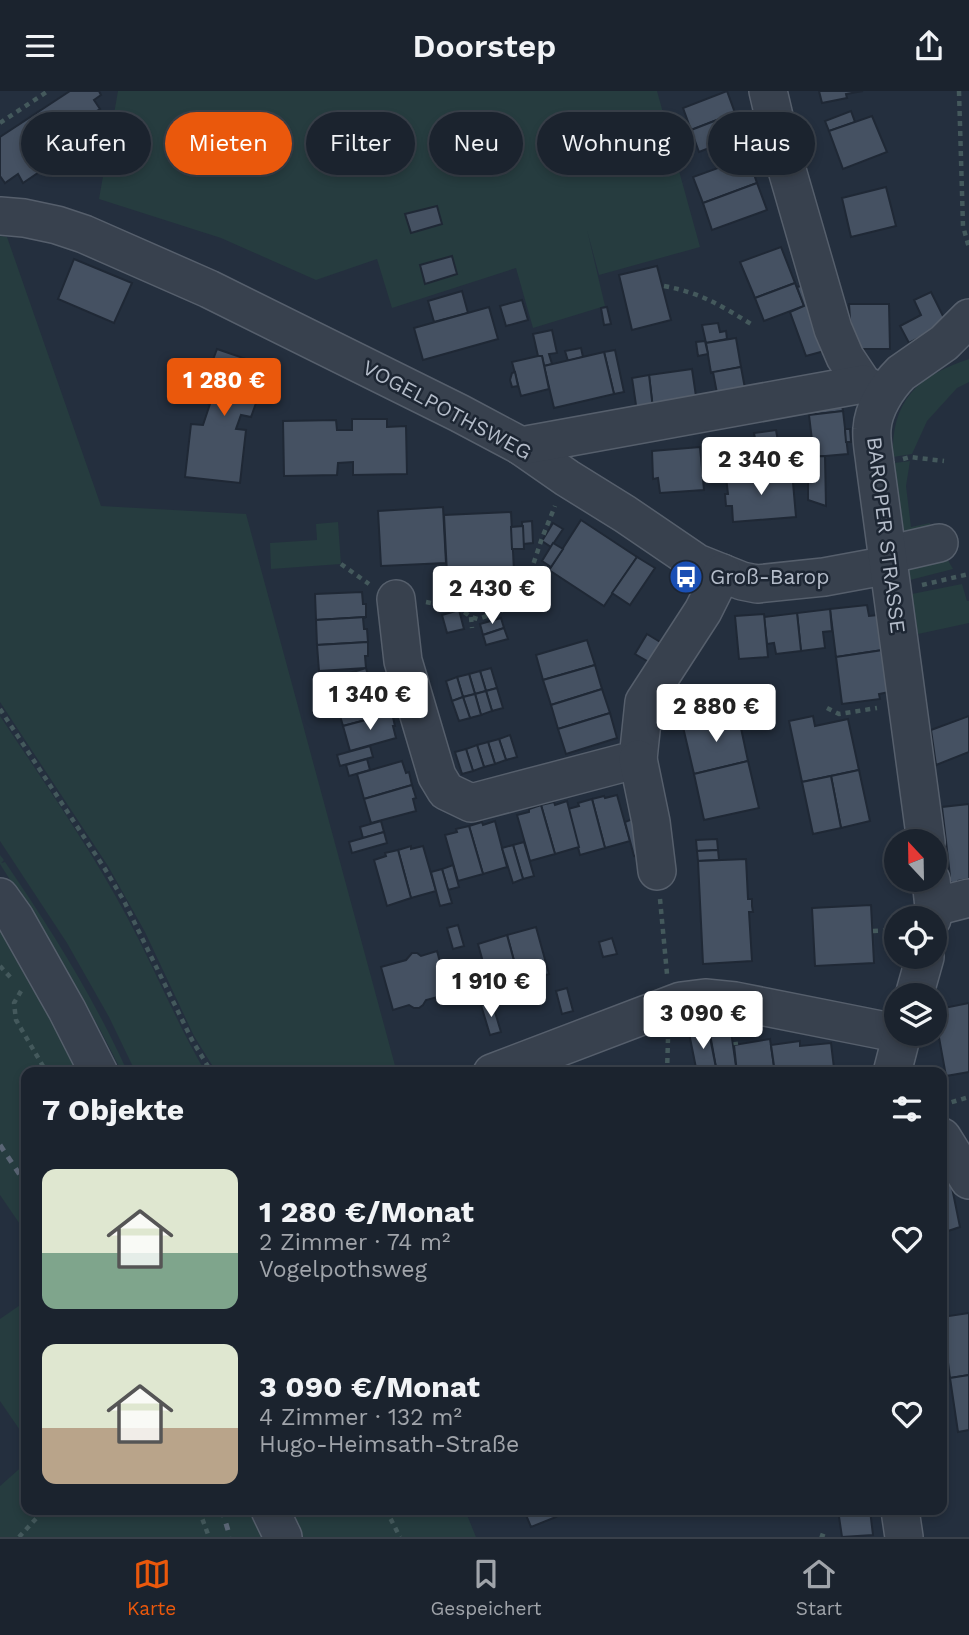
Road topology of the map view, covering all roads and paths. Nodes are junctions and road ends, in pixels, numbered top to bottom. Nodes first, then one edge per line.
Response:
1 (48, 91) edge
2 (768, 91) edge
3 (959, 91) edge
4 (0, 123) edge
5 (0, 216) edge
6 (969, 248) edge
7 (664, 286) dead end
8 (968, 320) edge
9 (751, 324) dead end
10 (874, 389) junction
11 (522, 446) junction
12 (944, 461) dead end
13 (875, 464) junction
14 (567, 478) junction
15 (939, 543) dead end
16 (341, 564) dead end
17 (890, 571) junction
18 (722, 573) junction
19 (969, 574) edge
20 (396, 599) junction
21 (471, 617) junction
22 (472, 628) dead end
23 (908, 704) junction
24 (827, 708) dead end
25 (0, 709) edge
26 (638, 759) junction
27 (924, 829) edge
28 (657, 871) joint
29 (0, 897) edge
30 (969, 898) edge
31 (933, 902) edge
32 (873, 931) dead end
33 (884, 931) edge
34 (21, 991) dead end
35 (670, 1005) junction
36 (884, 1031) edge
37 (899, 1046) edge
38 (43, 1067) edge
39 (96, 1067) edge
40 (208, 1067) edge
41 (516, 1067) edge
42 (667, 1067) edge
43 (894, 1067) edge
44 (969, 1097) edge
45 (947, 1104) edge
46 (947, 1145) edge
47 (969, 1180) edge
48 (39, 1515) edge
49 (201, 1515) edge
50 (272, 1515) edge
51 (389, 1515) edge
52 (901, 1515) edge
53 (19, 1537) edge
54 (209, 1537) edge
55 (283, 1537) edge
56 (400, 1537) edge
57 (904, 1537) edge

1 - 4 path
2 - 10 street
3 - 6 path
5 - 11 street, VOGELPOTHSWEG
7 - 9 path
8 - 10 street, BAROPER STRASSE
10 - 11 street
10 - 13 street, BAROPER STRASSE
11 - 14 street, VOGELPOTHSWEG
12 - 13 path
13 - 17 street, BAROPER STRASSE
14 - 18 street, VOGELPOTHSWEG
14 - 21 path
15 - 17 street, VOGELPOTHSWEG
16 - 20 path
17 - 18 street, VOGELPOTHSWEG
17 - 19 path
17 - 23 street, BAROPER STRASSE
18 - 26 street
20 - 21 path
20 - 26 street
21 - 22 path
23 - 24 path
23 - 27 street, BAROPER STRASSE
25 - 40 path
26 - 28 street
28 - 35 path
29 - 39 street
30 - 31 street
32 - 33 path
34 - 38 path
35 - 36 street
35 - 41 street
35 - 42 path
37 - 43 street
44 - 45 path
46 - 47 street
48 - 53 path
49 - 54 path
50 - 55 street
51 - 56 path
52 - 57 street

